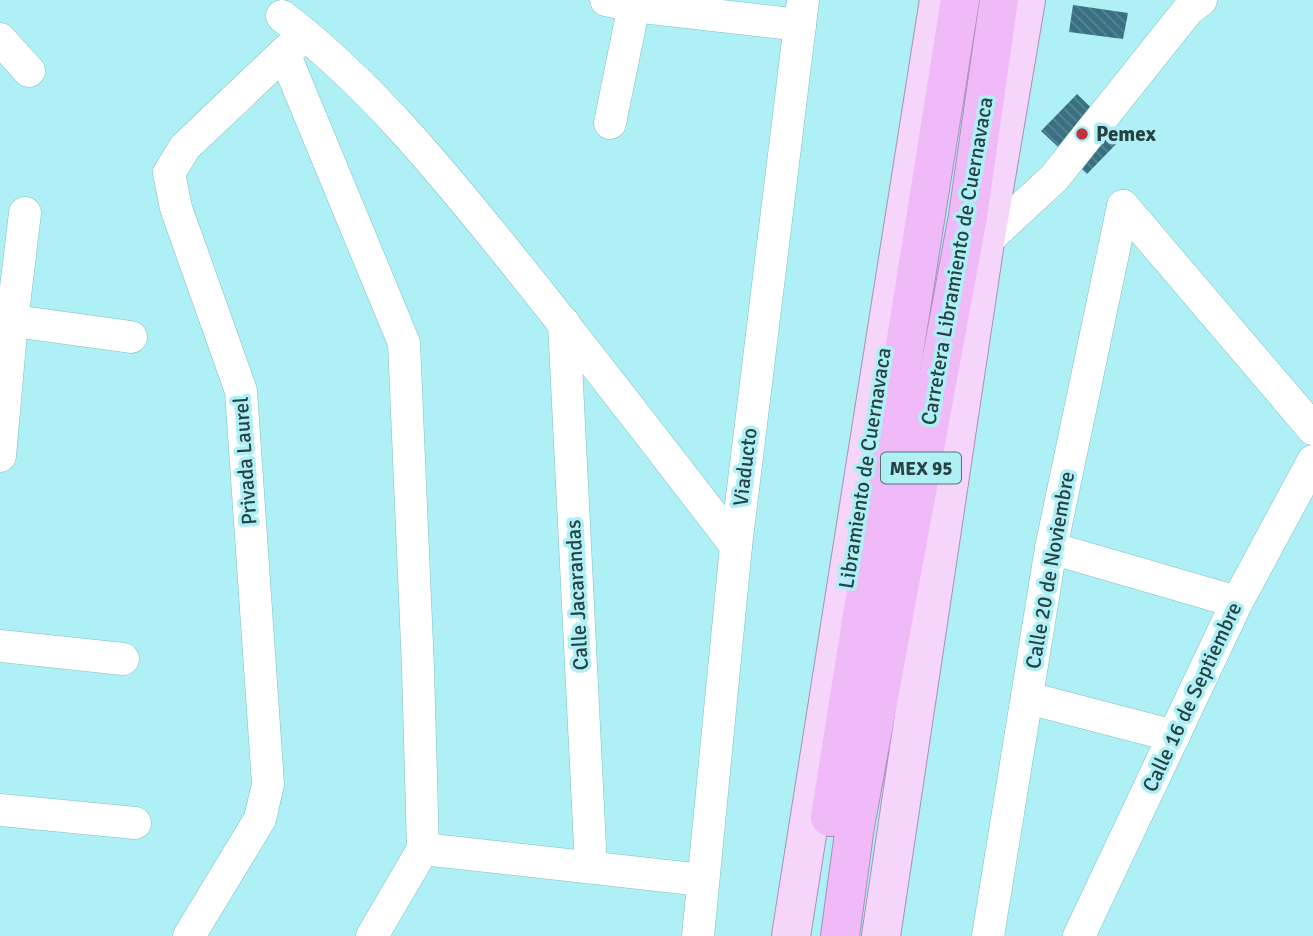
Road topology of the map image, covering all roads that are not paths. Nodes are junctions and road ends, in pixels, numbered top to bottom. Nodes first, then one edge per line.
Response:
1 (939, 0) edge
2 (960, 0) edge
3 (999, 0) edge
4 (1026, 0) edge
5 (625, 2) edge
6 (1189, 3) edge
7 (801, 12) edge
8 (291, 34) junction
9 (0, 39) edge
10 (29, 71) dead end
11 (610, 123) dead end
12 (25, 213) dead end
13 (985, 242) junction
14 (6, 320) edge
15 (564, 323) junction
16 (131, 337) dead end
17 (1313, 429) edge
18 (0, 456) edge
19 (1313, 461) edge
20 (736, 546) junction
21 (1051, 548) junction
22 (1237, 602) junction
23 (0, 646) edge
24 (123, 659) dead end
25 (1028, 698) junction
26 (1174, 736) junction
27 (0, 810) edge
28 (135, 823) dead end
29 (423, 849) junction
30 (591, 867) junction
31 (702, 880) junction
32 (189, 936) edge
33 (372, 936) edge
34 (698, 936) edge
35 (791, 936) edge
36 (814, 936) edge
37 (840, 936) edge
38 (881, 936) edge
39 (988, 936) edge
40 (1079, 936) edge

1 - 35 main road, Libramiento de Cuernavaca / MEX 95
2 - 36 highway, Carretera Libramiento de Cuernavaca / MEX 95
3 - 37 highway, Carretera Libramiento de Cuernavaca / MEX 95
4 - 13 main road, MEX 95
5 - 7 street
5 - 11 street
6 - 13 street
7 - 20 street, Viaducto
8 - 15 street
8 - 29 street
8 - 32 street, Privada Laurel
9 - 10 street
12 - 14 street
13 - 38 main road, MEX 95
14 - 16 street
14 - 18 street
15 - 20 street
15 - 30 street, Calle Jacarandas
17 - 21 street, Calle 20 de Noviembre
19 - 22 street, Calle 16 de Septiembre
20 - 31 street, Viaducto
21 - 22 street
21 - 25 street, Calle 20 de Noviembre
22 - 26 street, Calle 16 de Septiembre
23 - 24 street
25 - 26 street
25 - 39 street, Calle 20 de Noviembre
26 - 40 street, Calle 16 de Septiembre
27 - 28 street
29 - 30 street
29 - 33 street
30 - 31 street
31 - 34 street, Viaducto

